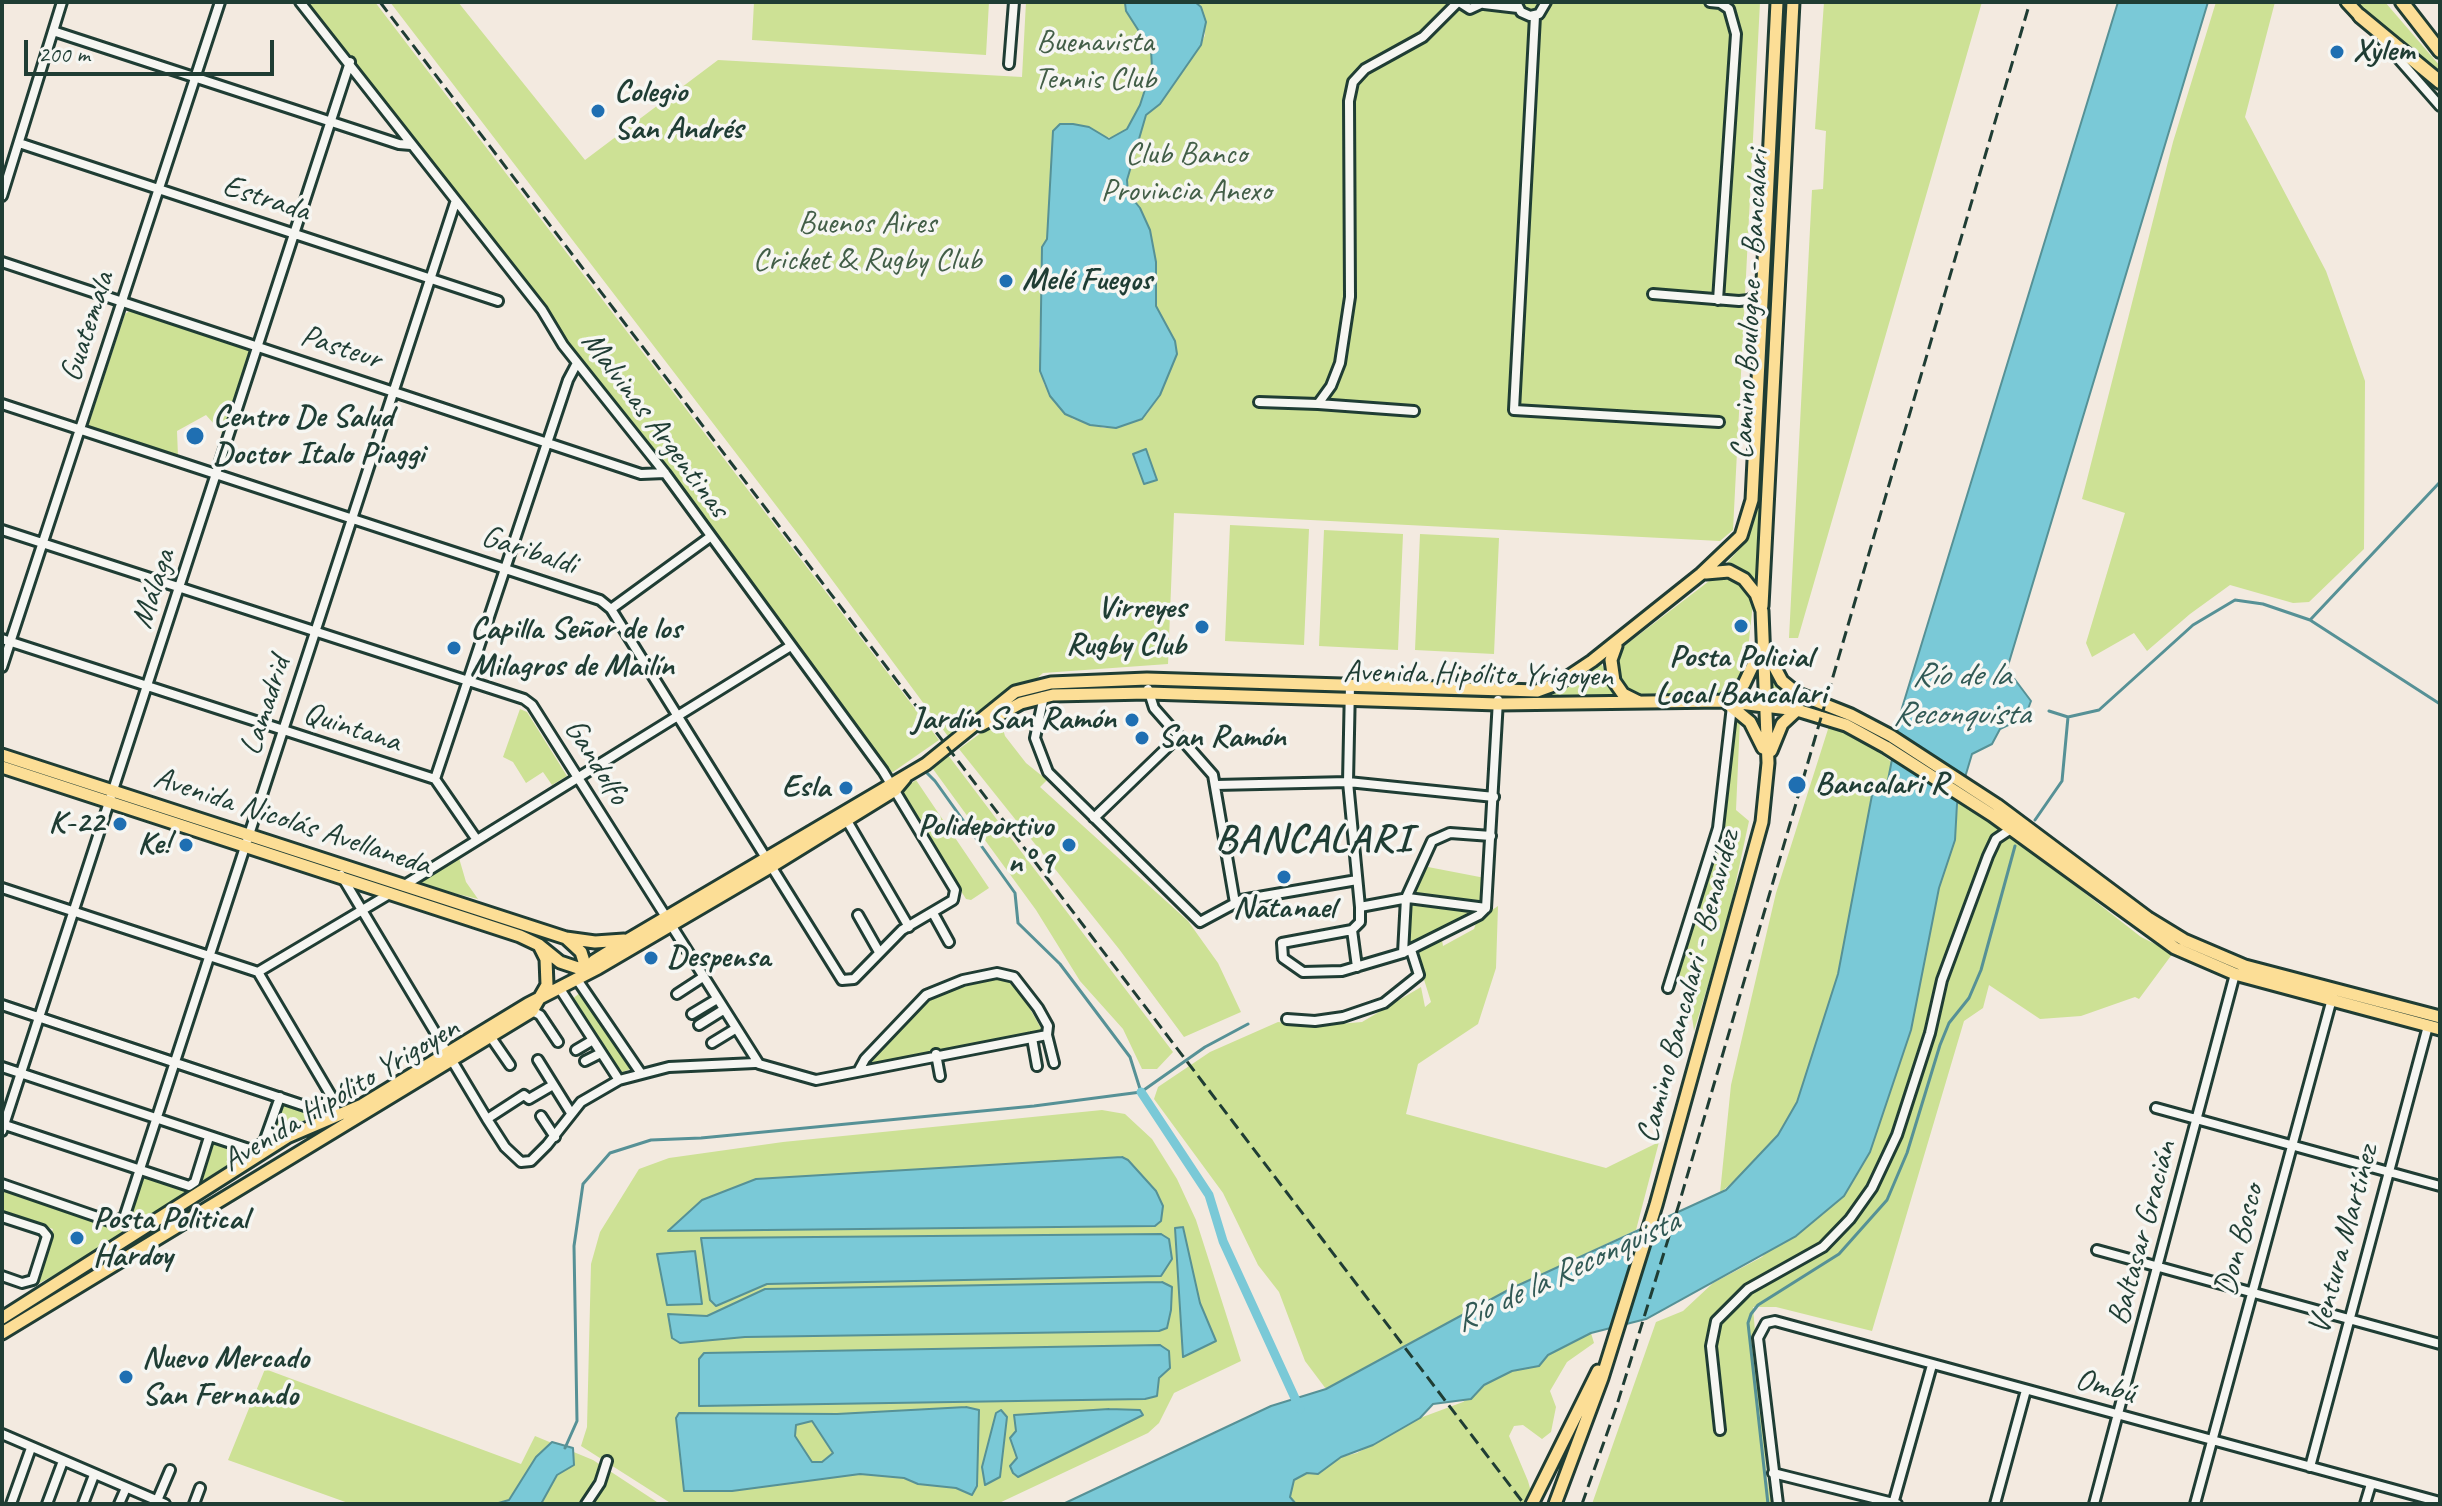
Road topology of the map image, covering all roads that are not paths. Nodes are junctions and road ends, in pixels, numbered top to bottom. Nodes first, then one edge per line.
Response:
1 (62, 2) edge
2 (220, 2) edge
3 (300, 2) edge
4 (1014, 2) edge
5 (1458, 2) edge
6 (1546, 2) edge
7 (1710, 2) edge
8 (1777, 2) edge
9 (1793, 2) edge
10 (2347, 2) edge
11 (2402, 2) edge
12 (1484, 3) edge
13 (1517, 5) edge
14 (1535, 16) junction
15 (2360, 16) junction
16 (53, 31) junction
17 (2440, 51) edge
18 (350, 62) junction
19 (1009, 64) dead end
20 (196, 76) junction
21 (2440, 82) edge
22 (2440, 106) edge
23 (332, 122) junction
24 (19, 143) junction
25 (411, 145) junction
26 (158, 189) junction
27 (2, 196) edge
28 (455, 203) junction
29 (295, 234) junction
30 (2, 262) edge
31 (433, 280) junction
32 (1763, 290) junction
33 (1653, 294) dead end
34 (1718, 300) junction
35 (498, 301) dead end
36 (123, 302) junction
37 (258, 346) junction
38 (577, 363) junction
39 (395, 391) junction
40 (1259, 402) dead end
41 (2, 404) edge
42 (1318, 404) junction
43 (1414, 411) dead end
44 (1719, 422) dead end
45 (79, 429) junction
46 (548, 442) junction
47 (665, 473) junction
48 (216, 474) junction
49 (354, 520) junction
50 (2, 530) edge
51 (710, 537) junction
52 (42, 543) junction
53 (508, 569) junction
54 (1701, 574) junction
55 (179, 588) junction
56 (611, 609) junction
57 (1762, 611) junction
58 (316, 632) junction
59 (6, 640) edge
60 (1618, 642) junction
61 (1762, 643) junction
62 (789, 647) junction
63 (2, 667) edge
64 (1147, 679) junction
65 (469, 682) junction
66 (1350, 685) junction
67 (148, 687) junction
68 (1148, 693) junction
69 (1044, 696) junction
70 (1348, 698) junction
71 (1498, 698) junction
72 (1642, 703) junction
73 (1727, 703) junction
74 (1764, 704) junction
75 (1797, 710) junction
76 (680, 717) junction
77 (284, 732) junction
78 (969, 732) junction
79 (1178, 737) junction
80 (1888, 742) junction
81 (2, 755) edge
82 (1768, 763) junction
83 (2, 767) edge
84 (435, 779) junction
85 (578, 779) junction
86 (1348, 782) junction
87 (1216, 785) junction
88 (892, 786) junction
89 (111, 796) junction
90 (1973, 796) junction
91 (1494, 797) junction
92 (1094, 818) junction
93 (846, 819) junction
94 (2011, 829) junction
95 (1491, 836) junction
96 (477, 840) junction
97 (248, 841) junction
98 (770, 862) junction
99 (342, 872) junction
100 (1357, 880) junction
101 (404, 885) junction
102 (2, 888) edge
103 (391, 894) junction
104 (1406, 898) junction
105 (1235, 903) junction
106 (1360, 907) junction
107 (1486, 908) junction
108 (73, 911) junction
109 (360, 912) junction
110 (933, 913) junction
111 (858, 915) dead end
112 (668, 922) junction
113 (909, 927) junction
114 (1352, 930) junction
115 (566, 938) junction
116 (631, 938) junction
117 (949, 942) dead end
118 (539, 945) junction
119 (1407, 951) junction
120 (879, 952) junction
121 (210, 956) junction
122 (1357, 967) junction
123 (587, 971) junction
124 (258, 972) junction
125 (2235, 974) junction
126 (703, 977) junction
127 (576, 978) junction
128 (1668, 988) dead end
129 (560, 989) junction
130 (677, 994) dead end
131 (2333, 994) junction
132 (717, 999) junction
133 (541, 1001) junction
134 (2, 1005) edge
135 (723, 1010) junction
136 (532, 1011) junction
137 (692, 1014) dead end
138 (40, 1017) junction
139 (2440, 1017) edge
140 (1287, 1019) dead end
141 (699, 1025) dead end
142 (2434, 1027) edge
143 (735, 1029) junction
144 (1047, 1035) junction
145 (490, 1036) junction
146 (1032, 1038) junction
147 (593, 1040) junction
148 (558, 1042) dead end
149 (712, 1043) dead end
150 (576, 1050) dead end
151 (601, 1053) junction
152 (936, 1054) junction
153 (448, 1056) junction
154 (538, 1060) dead end
155 (585, 1061) dead end
156 (176, 1062) junction
157 (755, 1063) junction
158 (1054, 1063) dead end
159 (510, 1065) dead end
160 (1037, 1066) dead end
161 (2, 1067) edge
162 (859, 1070) junction
163 (640, 1072) junction
164 (21, 1073) junction
165 (940, 1076) dead end
166 (619, 1080) junction
167 (553, 1085) junction
168 (280, 1097) junction
169 (2156, 1108) dead end
170 (571, 1113) dead end
171 (541, 1116) dead end
172 (157, 1119) junction
173 (487, 1119) junction
174 (2199, 1120) junction
175 (340, 1121) junction
176 (3, 1126) edge
177 (209, 1137) junction
178 (555, 1137) junction
179 (2290, 1145) junction
180 (140, 1170) junction
181 (2387, 1171) junction
182 (2, 1184) edge
183 (2440, 1186) edge
184 (201, 1191) junction
185 (210, 1204) junction
186 (2, 1217) edge
187 (2097, 1250) dead end
188 (2158, 1267) junction
189 (2, 1276) edge
190 (51, 1285) junction
191 (2250, 1292) junction
192 (58, 1298) junction
193 (2, 1318) edge
194 (2347, 1318) junction
195 (2, 1333) edge
196 (1613, 1337) junction
197 (2440, 1344) edge
198 (1932, 1365) junction
199 (2026, 1390) junction
200 (2120, 1416) junction
201 (1720, 1430) dead end
202 (2, 1435) edge
203 (2214, 1441) junction
204 (31, 1448) junction
205 (63, 1461) junction
206 (607, 1461) dead end
207 (2310, 1467) junction
208 (170, 1470) dead end
209 (1773, 1473) junction
210 (94, 1475) junction
211 (2371, 1484) junction
212 (126, 1488) junction
213 (200, 1488) dead end
214 (2440, 1502) edge
215 (159, 1503) edge
216 (11, 1504) edge
217 (47, 1504) edge
218 (83, 1504) edge
219 (119, 1504) edge
220 (194, 1504) edge
221 (586, 1504) edge
222 (1532, 1504) edge
223 (1555, 1504) edge
224 (1778, 1504) edge
225 (1895, 1504) edge
226 (1995, 1504) edge
227 (2094, 1504) edge
228 (2195, 1504) edge
229 (2365, 1504) edge

1 - 16 street
2 - 20 street, Guatemala
3 - 18 street, Malvinas Argentinas
4 - 19 street
5 - 12 street
5 - 42 street
6 - 14 street
7 - 34 street
8 - 32 main road, Camino Boulogne - Bancalari
9 - 57 main road, Camino Boulogne - Bancalari
10 - 15 main road
11 - 17 highway
12 - 13 street
13 - 14 street
14 - 44 street
15 - 21 highway
15 - 22 street
16 - 20 street
16 - 24 street
18 - 23 street, Málaga
18 - 25 street, Malvinas Argentinas
20 - 23 street
20 - 26 street, Guatemala
23 - 25 street
23 - 29 street, Málaga
24 - 26 street, Estrada
24 - 27 street
25 - 28 street, Malvinas Argentinas
26 - 29 street, Estrada
26 - 36 street, Guatemala
28 - 31 street, Lamadrid
28 - 38 street, Malvinas Argentinas
29 - 31 street, Estrada
29 - 37 street, Málaga
30 - 36 street, Pasteur
31 - 35 street, Estrada
31 - 39 street, Lamadrid
32 - 34 street
32 - 54 main road, Camino Boulogne - Bancalari
33 - 34 street
36 - 37 street, Pasteur
36 - 45 street, Guatemala
37 - 39 street, Pasteur
37 - 48 street, Málaga
38 - 46 street
38 - 47 street, Malvinas Argentinas
39 - 46 street, Pasteur
39 - 49 street, Lamadrid
40 - 42 street
41 - 45 street, Garibaldi
42 - 43 street
45 - 48 street, Garibaldi
45 - 52 street, Guatemala
46 - 47 street, Pasteur
46 - 53 street
47 - 51 street, Malvinas Argentinas
48 - 49 street, Garibaldi
48 - 55 street, Málaga
49 - 53 street, Garibaldi
49 - 58 street, Lamadrid
50 - 52 street, Gandolfo
51 - 56 street
51 - 62 street, Malvinas Argentinas
52 - 55 street, Gandolfo
52 - 59 street, Guatemala
53 - 56 street, Garibaldi
53 - 65 street
54 - 57 main road
54 - 60 main road
55 - 58 street, Gandolfo
55 - 67 street, Málaga
56 - 76 street, Garibaldi
57 - 61 main road
58 - 65 street, Gandolfo
58 - 77 street, Lamadrid
59 - 63 street, Guatemala
59 - 67 street, Quintana
60 - 71 main road, Avenida Hipólito Yrigoyen
60 - 72 main road
61 - 73 main road
61 - 74 main road, Camino Bancalari - Benavídez
61 - 80 main road, Avenida Hipólito Yrigoyen
62 - 76 street
62 - 88 street, Malvinas Argentinas
64 - 66 main road, Avenida Hipólito Yrigoyen
64 - 68 street
64 - 78 main road, Avenida Hipólito Yrigoyen
65 - 84 street
65 - 85 street, Gandolfo
66 - 70 street
66 - 71 main road, Avenida Hipólito Yrigoyen
67 - 77 street, Quintana
67 - 89 street, Málaga
68 - 69 main road, Avenida Hipólito Yrigoyen
68 - 70 main road, Avenida Hipólito Yrigoyen
68 - 79 street
69 - 78 main road, Avenida Hipólito Yrigoyen
69 - 92 street
70 - 71 main road, Avenida Hipólito Yrigoyen
70 - 86 street
71 - 72 main road, Avenida Hipólito Yrigoyen
71 - 91 street
72 - 73 main road, Avenida Hipólito Yrigoyen
73 - 74 main road, Avenida Hipólito Yrigoyen
73 - 82 main road
73 - 128 street
74 - 75 main road, Avenida Hipólito Yrigoyen
74 - 82 main road, Camino Bancalari - Benavídez
75 - 80 main road, Avenida Hipólito Yrigoyen
75 - 82 main road
76 - 85 street
76 - 98 street, Garibaldi
77 - 84 street, Quintana
77 - 97 street, Lamadrid
78 - 88 main road, Avenida Hipólito Yrigoyen
79 - 87 street
79 - 92 street
80 - 90 main road, Avenida Hipólito Yrigoyen
81 - 89 main road, Avenida Nicolás Avellaneda
82 - 196 main road, Camino Bancalari - Benavídez
83 - 89 main road, Avenida Nicolás Avellaneda
84 - 96 street, Quintana
85 - 96 street
85 - 112 street, Gandolfo
86 - 87 street
86 - 91 street
86 - 100 street
87 - 105 street
88 - 93 main road, Avenida Hipólito Yrigoyen
88 - 98 main road, Avenida Hipólito Yrigoyen
88 - 110 street, Malvinas Argentinas
89 - 97 main road, Avenida Nicolás Avellaneda
89 - 108 street, Málaga
90 - 94 main road
90 - 131 main road
91 - 95 street
92 - 105 street
93 - 98 main road, Avenida Hipólito Yrigoyen
93 - 113 street
94 - 125 main road
94 - 201 street
95 - 104 street
95 - 107 street
96 - 101 street
97 - 99 main road, Avenida Nicolás Avellaneda
97 - 121 street, Lamadrid
98 - 112 main road, Avenida Hipólito Yrigoyen
98 - 120 street, Garibaldi
99 - 101 main road, Avenida Nicolás Avellaneda
99 - 103 main road, Avenida Nicolás Avellaneda
99 - 109 street
100 - 105 street
100 - 106 street
101 - 103 street
101 - 115 main road, Avenida Nicolás Avellaneda
102 - 108 street
103 - 109 street
103 - 118 main road, Avenida Nicolás Avellaneda
104 - 106 street
104 - 107 street
104 - 119 street
106 - 114 street
107 - 119 street
108 - 121 street
108 - 138 street, Málaga
109 - 124 street
109 - 153 street
110 - 113 street
110 - 117 street
111 - 120 street
112 - 116 main road, Avenida Hipólito Yrigoyen
112 - 123 main road, Avenida Hipólito Yrigoyen
112 - 126 street, Gandolfo
113 - 120 street
114 - 122 street
114 - 122 street
115 - 116 main road, Avenida Nicolás Avellaneda
115 - 123 main road
116 - 123 main road, Avenida Hipólito Yrigoyen
118 - 123 main road, Avenida Nicolás Avellaneda
118 - 133 main road
119 - 122 street
119 - 140 street
121 - 124 street
121 - 156 street, Lamadrid
123 - 127 main road, Avenida Hipólito Yrigoyen
124 - 175 street
125 - 131 main road
125 - 174 street, Baltasar Gracián
126 - 130 street
126 - 132 street, Gandolfo
127 - 129 main road, Avenida Hipólito Yrigoyen
127 - 163 street
129 - 133 main road, Avenida Hipólito Yrigoyen
129 - 147 street
131 - 139 main road
131 - 142 main road
131 - 179 street, Don Bosco
132 - 135 street, Gandolfo
132 - 137 street
133 - 136 main road, Avenida Hipólito Yrigoyen
133 - 153 main road, Avenida Hipólito Yrigoyen
134 - 138 street
135 - 141 street
135 - 143 street, Gandolfo
136 - 145 main road, Avenida Hipólito Yrigoyen
136 - 148 street
138 - 156 street
138 - 164 street, Málaga
142 - 181 street, Ventura Martínez
143 - 149 street
143 - 157 street, Gandolfo
144 - 146 street
144 - 158 street
144 - 162 street
145 - 153 main road, Avenida Hipólito Yrigoyen
145 - 159 street
146 - 152 street
146 - 160 street
147 - 150 street
147 - 151 street
151 - 155 street
151 - 166 street
152 - 162 street
152 - 165 street
153 - 173 street
153 - 175 main road, Avenida Hipólito Yrigoyen
154 - 167 street
156 - 168 street
156 - 172 street, Lamadrid
157 - 162 street
157 - 163 street
161 - 164 street
163 - 166 street
164 - 172 street
164 - 176 street, Málaga
166 - 178 street
167 - 170 street
167 - 173 street
168 - 175 street
168 - 177 street
169 - 174 street
171 - 178 street
172 - 177 street
172 - 180 street, Lamadrid
173 - 178 street
174 - 179 street
174 - 188 street, Baltasar Gracián
175 - 184 main road, Avenida Hipólito Yrigoyen
175 - 185 main road, Avenida Hipólito Yrigoyen
176 - 180 street
177 - 180 street
179 - 181 street
179 - 191 street, Don Bosco
180 - 182 street, Lamadrid
181 - 183 street
181 - 194 street, Ventura Martínez
184 - 185 main road
184 - 190 main road, Avenida Hipólito Yrigoyen
185 - 192 main road, Avenida Hipólito Yrigoyen
186 - 189 street
187 - 188 street
188 - 191 street
188 - 200 street, Baltasar Gracián
190 - 192 main road
190 - 193 main road, Avenida Hipólito Yrigoyen
191 - 194 street
191 - 203 street, Don Bosco
192 - 195 main road, Avenida Hipólito Yrigoyen
194 - 197 street
194 - 207 street, Ventura Martínez
196 - 222 main road, Camino Bancalari - Benavídez
196 - 223 main road, Camino Bancalari - Benavídez
198 - 199 street, Ombú
198 - 209 street, Ombú
198 - 225 street
199 - 200 street, Ombú
199 - 226 street
200 - 203 street, Ombú
200 - 227 street, Baltasar Gracián
202 - 204 street
203 - 207 street, Ombú
203 - 228 street, Don Bosco
204 - 205 street
204 - 216 street
205 - 210 street
205 - 217 street
206 - 221 street
207 - 211 street, Ombú
208 - 215 street
209 - 224 street
209 - 225 street
210 - 212 street
210 - 218 street
211 - 214 street, Ombú
211 - 229 street
212 - 215 street
212 - 219 street
213 - 220 street

